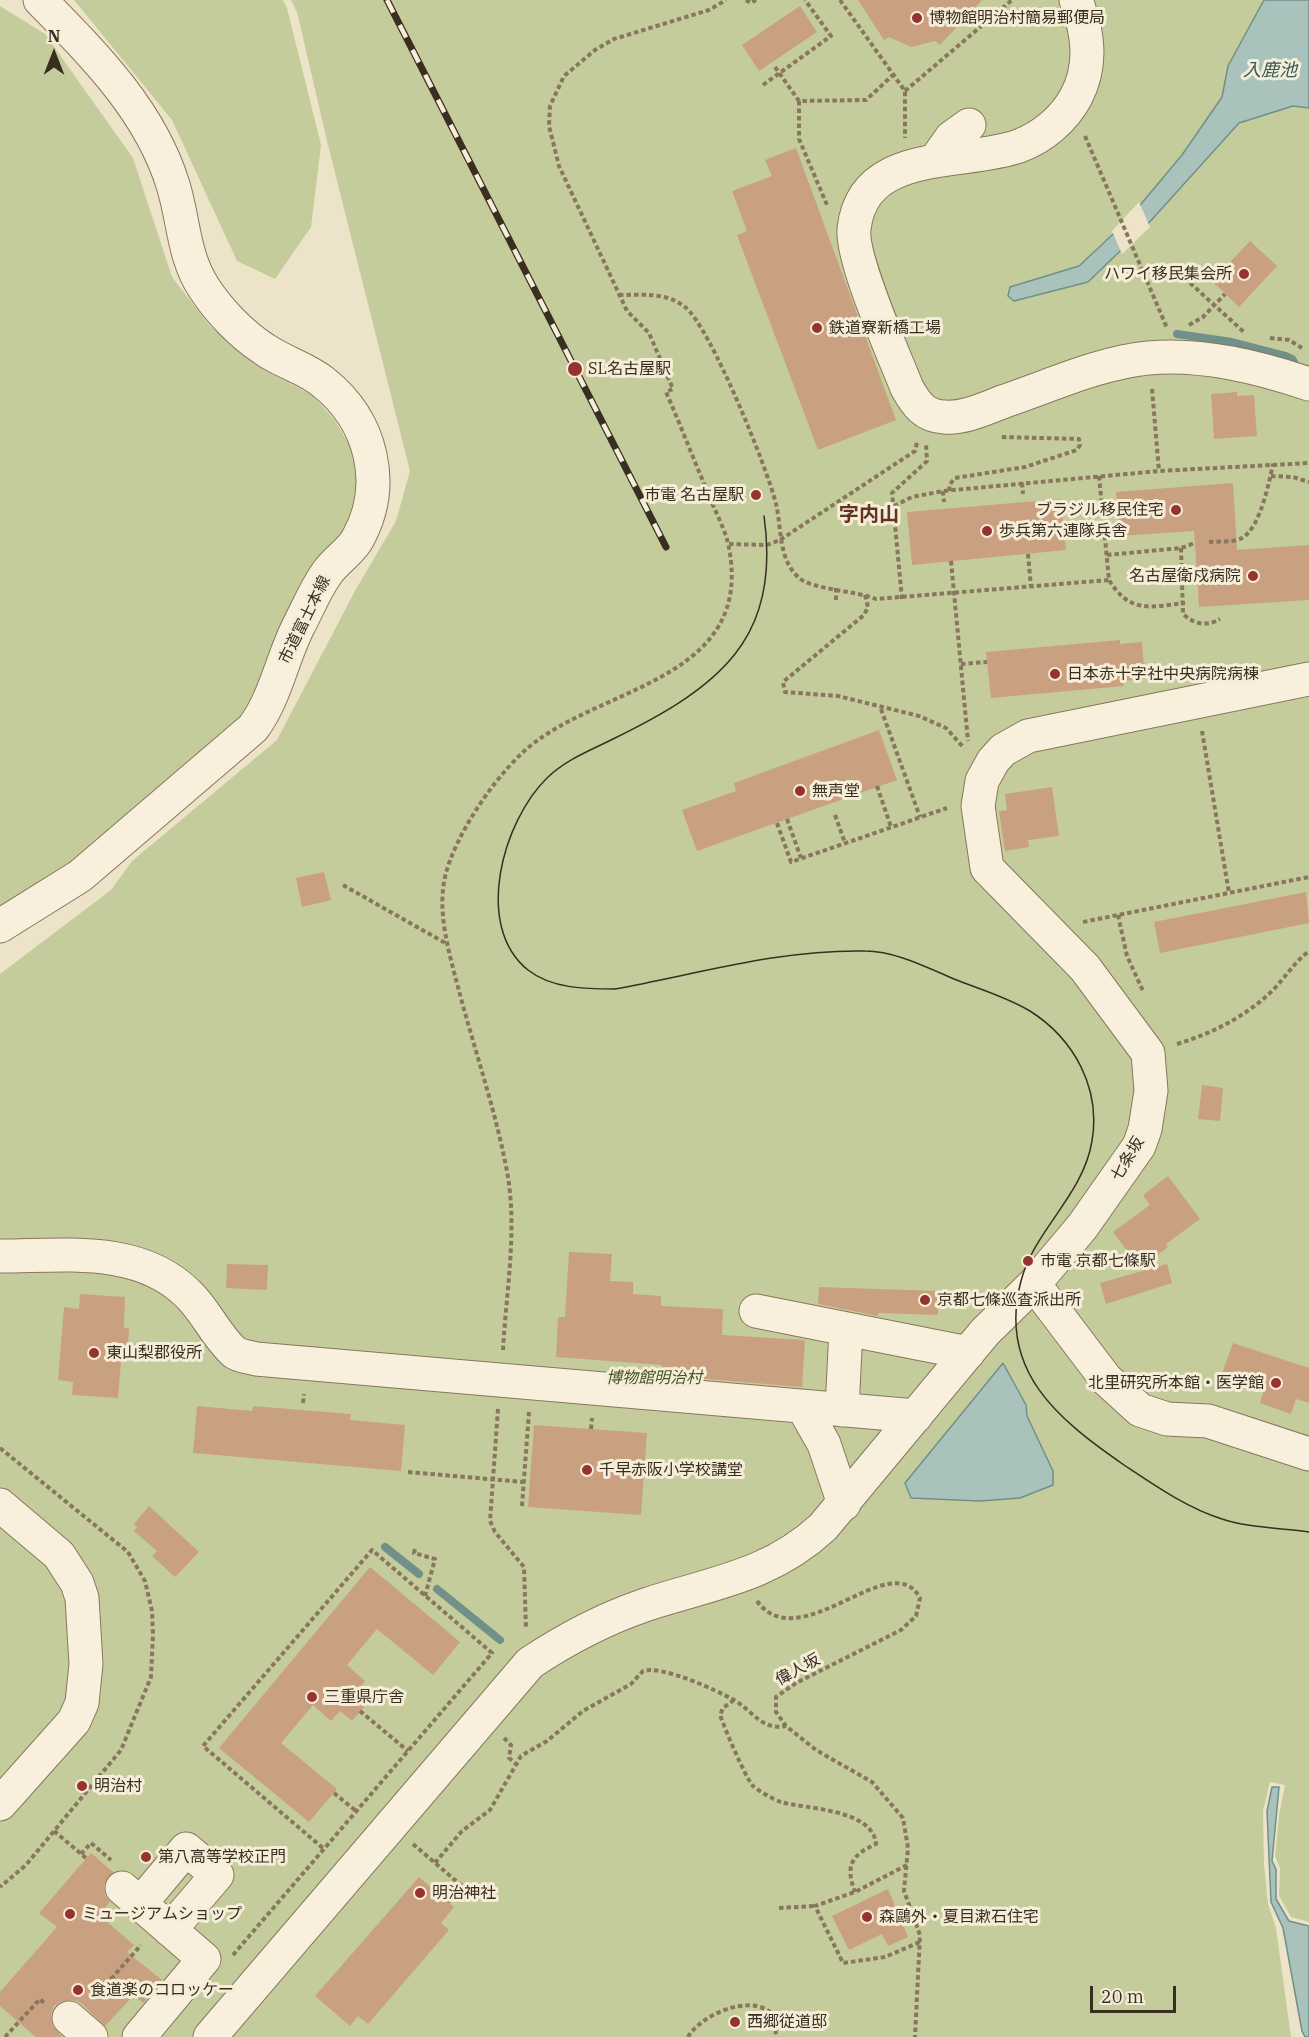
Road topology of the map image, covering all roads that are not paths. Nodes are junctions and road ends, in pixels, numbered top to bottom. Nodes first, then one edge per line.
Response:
1 (40, 0) edge
2 (1076, 0) edge
3 (969, 125) dead end
4 (935, 161) junction
5 (1308, 369) edge
6 (1309, 679) edge
7 (11, 919) edge
8 (0, 1256) edge
9 (1025, 1293) junction
10 (756, 1311) dead end
11 (846, 1329) junction
12 (968, 1353) junction
13 (802, 1407) junction
14 (842, 1410) junction
15 (916, 1416) junction
16 (1309, 1454) edge
17 (844, 1504) junction
18 (0, 1505) edge
19 (0, 1804) edge
20 (141, 1902) road end
21 (139, 2037) edge
22 (210, 2037) edge

1 - 7 street, 市道富士本線
2 - 4 street
3 - 4 street
4 - 5 street
6 - 9 street, 七条坂
8 - 13 street
9 - 12 street, 七条坂
9 - 16 street
10 - 11 street
11 - 12 street
11 - 14 street
12 - 15 street, 七条坂
13 - 14 street
13 - 17 street
14 - 15 street
15 - 17 street, 七条坂
17 - 22 street, 七条坂
18 - 19 street
20 - 21 street

